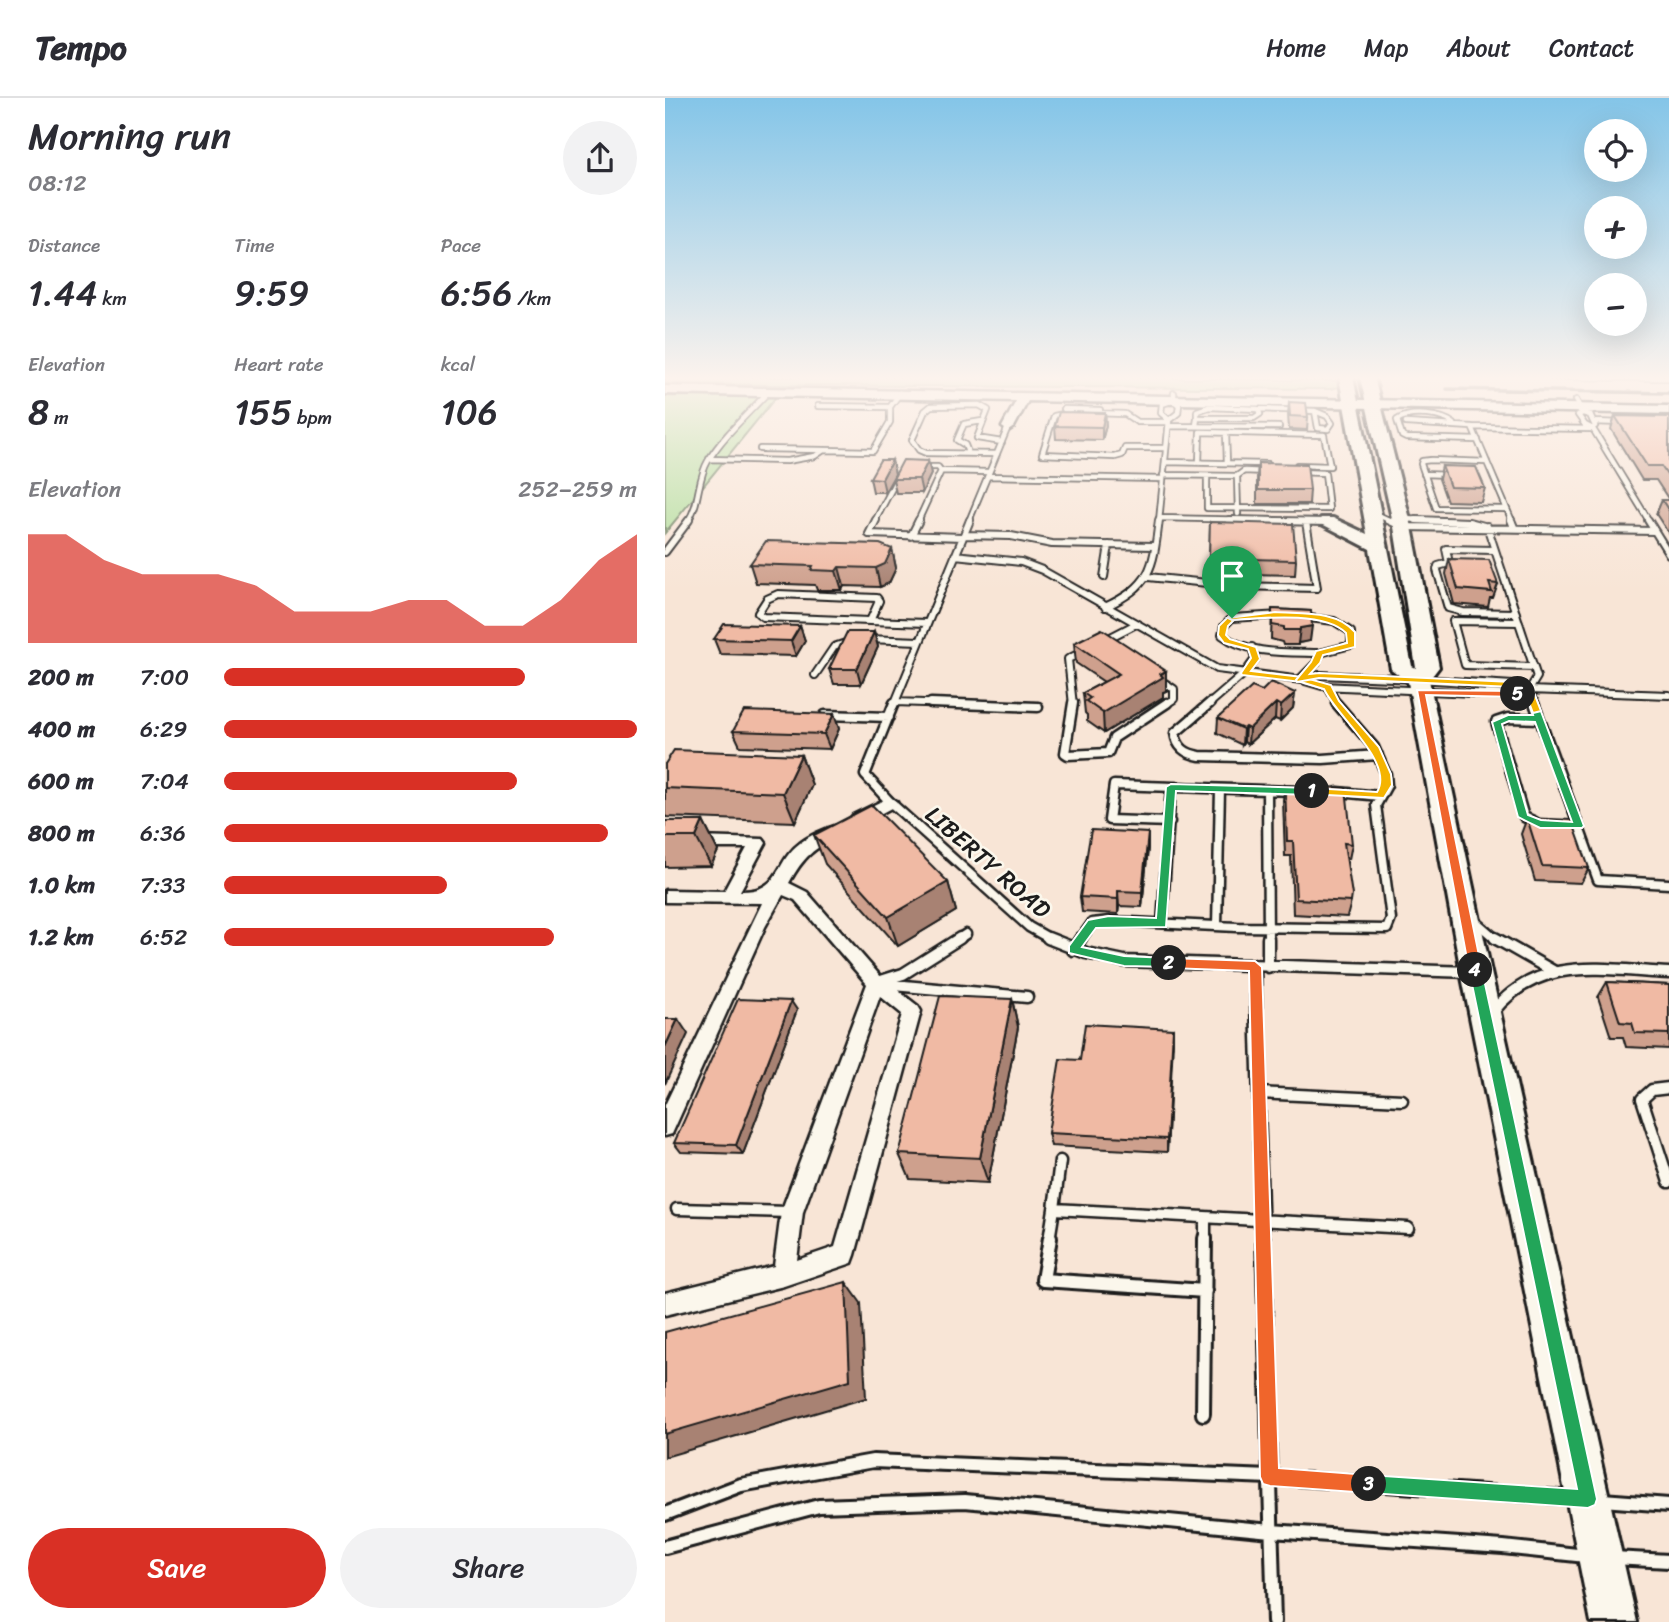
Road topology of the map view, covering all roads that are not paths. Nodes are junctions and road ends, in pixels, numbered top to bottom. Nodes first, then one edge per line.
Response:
1 (719, 448) edge
2 (875, 448) edge
3 (999, 448) edge
4 (1042, 448) edge
5 (1125, 448) edge
6 (1166, 448) edge
7 (1199, 448) edge
8 (1227, 448) edge
9 (1327, 448) edge
10 (1360, 448) edge
11 (1384, 448) edge
12 (1481, 448) edge
13 (1605, 448) edge
14 (760, 449) dead end
15 (824, 450) junction
16 (919, 450) joint
17 (967, 450) joint
18 (974, 453) junction
19 (997, 454) junction
20 (709, 459) junction
21 (1165, 462) junction
22 (1487, 462) junction
23 (1199, 463) junction
24 (1227, 463) junction
25 (1279, 464) edge
26 (1291, 465) edge
27 (904, 467) edge
28 (915, 467) edge
29 (941, 471) junction
30 (1271, 472) edge
31 (1284, 472) edge
32 (989, 474) junction
33 (1424, 474) junction
34 (1207, 475) junction
35 (1452, 475) edge
36 (1237, 476) junction
37 (1479, 476) edge
38 (1492, 476) junction
39 (1163, 477) junction
40 (1370, 493) junction
41 (1238, 508) junction
42 (1506, 509) junction
43 (1374, 513) junction
44 (1159, 518) junction
45 (1238, 520) junction
46 (1306, 522) junction
47 (1327, 522) junction
48 (1402, 523) junction
49 (1487, 526) junction
50 (1514, 527) junction
51 (1654, 531) junction
52 (911, 536) junction
53 (963, 536) junction
54 (1109, 545) junction
55 (1154, 546) junction
56 (1378, 546) junction
57 (1495, 550) junction
58 (665, 552) edge
59 (1669, 554) edge
60 (955, 555) junction
61 (1449, 563) junction
62 (1462, 563) edge
63 (1487, 564) edge
64 (1499, 564) junction
65 (1104, 577) dead end
66 (1148, 577) junction
67 (1105, 607) junction
68 (1448, 608) junction
69 (1516, 613) junction
70 (1453, 621) junction
71 (869, 622) junction
72 (1519, 622) junction
73 (927, 624) junction
74 (1136, 624) junction
75 (920, 641) junction
76 (1103, 641) junction
77 (1252, 647) junction
78 (1114, 648) edge
79 (1319, 653) junction
80 (1534, 667) junction
81 (1245, 673) junction
82 (815, 675) dead end
83 (1154, 676) edge
84 (1301, 680) junction
85 (1419, 685) junction
86 (1328, 687) junction
87 (1529, 690) junction
88 (1669, 695) edge
89 (895, 702) junction
90 (1038, 708) dead end
91 (812, 714) edge
92 (889, 717) junction
93 (1539, 719) junction
94 (1378, 755) junction
95 (1171, 787) junction
96 (1220, 789) junction
97 (1267, 790) junction
98 (1307, 791) edge
99 (1333, 792) edge
100 (1380, 796) junction
101 (890, 802) junction
102 (1170, 822) junction
103 (1540, 824) edge
104 (1566, 825) edge
105 (1579, 826) junction
106 (665, 842) edge
107 (1669, 884) edge
108 (779, 886) junction
109 (665, 896) edge
110 (729, 897) junction
111 (1462, 908) junction
112 (1162, 923) junction
113 (1217, 926) junction
114 (1269, 927) junction
115 (966, 934) dead end
116 (1073, 950) junction
117 (1262, 967) junction
118 (1553, 971) junction
119 (1476, 972) junction
120 (1669, 974) edge
121 (876, 983) junction
122 (1027, 997) dead end
123 (1486, 1023) junction
124 (1669, 1088) edge
125 (1259, 1093) junction
126 (1402, 1100) dead end
127 (665, 1127) edge
128 (1657, 1144) junction
129 (1669, 1145) edge
130 (1060, 1161) dead end
131 (1669, 1182) edge
132 (677, 1209) dead end
133 (1054, 1209) junction
134 (792, 1212) junction
135 (1206, 1218) junction
136 (1262, 1222) junction
137 (1408, 1227) dead end
138 (784, 1275) junction
139 (1205, 1291) junction
140 (665, 1304) edge
141 (1203, 1414) dead end
142 (1270, 1477) junction
143 (1588, 1499) junction
144 (1669, 1505) edge
145 (665, 1514) edge
146 (1271, 1531) junction
147 (665, 1547) edge
148 (1601, 1558) junction
149 (1669, 1561) edge
150 (1273, 1622) edge
151 (1614, 1622) edge

1 - 20 lane
2 - 15 lane
3 - 19 lane, LIBERTY ROAD
4 - 5 lane
6 - 21 lane
7 - 23 lane
8 - 24 lane
9 - 26 lane
10 - 40 main road
11 - 48 main road
12 - 22 lane
13 - 51 lane
14 - 15 lane
15 - 20 lane
16 - 17 lane
16 - 18 lane
17 - 18 lane
18 - 19 lane
19 - 32 lane, LIBERTY ROAD
20 - 58 lane
21 - 23 lane
21 - 39 lane
22 - 33 lane
22 - 38 lane
23 - 24 lane
24 - 25 lane
27 - 52 lane
28 - 29 lane
29 - 32 lane
29 - 52 lane
30 - 36 lane
31 - 41 lane
32 - 39 lane
32 - 53 lane, LIBERTY ROAD
33 - 35 lane
33 - 42 lane
34 - 36 lane
34 - 39 lane
34 - 41 lane
36 - 41 lane
37 - 38 lane
38 - 42 lane
39 - 44 lane
40 - 43 main road
40 - 47 main road
41 - 45 lane
42 - 50 lane
43 - 48 lane
43 - 56 main road
44 - 45 lane
44 - 55 lane
45 - 46 lane
46 - 47 lane
46 - 66 lane
47 - 56 main road
48 - 49 lane
48 - 85 main road
49 - 50 lane
49 - 57 lane
50 - 51 lane
51 - 59 lane
52 - 53 lane
53 - 54 lane
53 - 60 lane, LIBERTY ROAD
54 - 55 lane
54 - 65 lane
55 - 66 lane
56 - 85 main road
57 - 61 lane
57 - 64 lane
60 - 67 lane
60 - 73 lane, LIBERTY ROAD
61 - 62 lane
61 - 68 lane
63 - 64 lane
64 - 69 lane
66 - 67 lane
67 - 74 lane
68 - 69 lane
68 - 70 lane
69 - 72 lane
70 - 72 lane
70 - 80 lane
71 - 71 lane
71 - 73 lane
72 - 80 lane
73 - 75 lane, LIBERTY ROAD
74 - 76 lane
74 - 81 lane
75 - 82 lane
75 - 89 lane, LIBERTY ROAD
76 - 78 lane
76 - 83 lane
77 - 79 lane
77 - 79 lane
77 - 81 lane
79 - 84 lane
80 - 87 lane
81 - 84 lane
81 - 94 lane
84 - 85 lane
84 - 86 lane
85 - 86 lane
85 - 87 lane
85 - 87 lane
85 - 111 main road
86 - 94 lane
87 - 88 lane
87 - 93 lane
89 - 90 lane
89 - 92 lane, LIBERTY ROAD
91 - 92 lane
92 - 101 lane, LIBERTY ROAD
93 - 103 lane
93 - 105 lane
94 - 100 lane
95 - 96 lane
95 - 102 lane
95 - 102 lane
96 - 97 lane
96 - 113 lane
97 - 98 lane
97 - 114 lane
99 - 100 lane
100 - 114 lane
101 - 108 street
101 - 116 lane, LIBERTY ROAD
102 - 112 lane
104 - 105 lane
105 - 107 lane
106 - 110 street
108 - 110 street
108 - 121 street
108 - 127 street
109 - 110 street
111 - 118 lane
111 - 119 main road
112 - 113 lane
112 - 116 lane
113 - 114 lane
114 - 117 lane
115 - 121 lane
116 - 117 lane, LIBERTY ROAD
117 - 119 lane, LIBERTY ROAD
117 - 125 lane
118 - 120 lane
118 - 123 lane
119 - 123 main road
121 - 122 lane
121 - 134 street
121 - 138 street
123 - 143 main road
124 - 128 lane
125 - 126 lane
125 - 136 lane
128 - 129 lane
128 - 131 lane
130 - 133 lane
132 - 134 lane
133 - 135 lane
133 - 139 lane
134 - 138 street
135 - 136 lane
135 - 139 lane
136 - 137 lane
136 - 142 lane
138 - 140 street
139 - 141 lane
142 - 143 lane
142 - 145 lane
142 - 146 lane
143 - 144 lane
143 - 148 main road
146 - 147 lane
146 - 148 lane
146 - 150 lane
148 - 149 lane
148 - 151 main road

